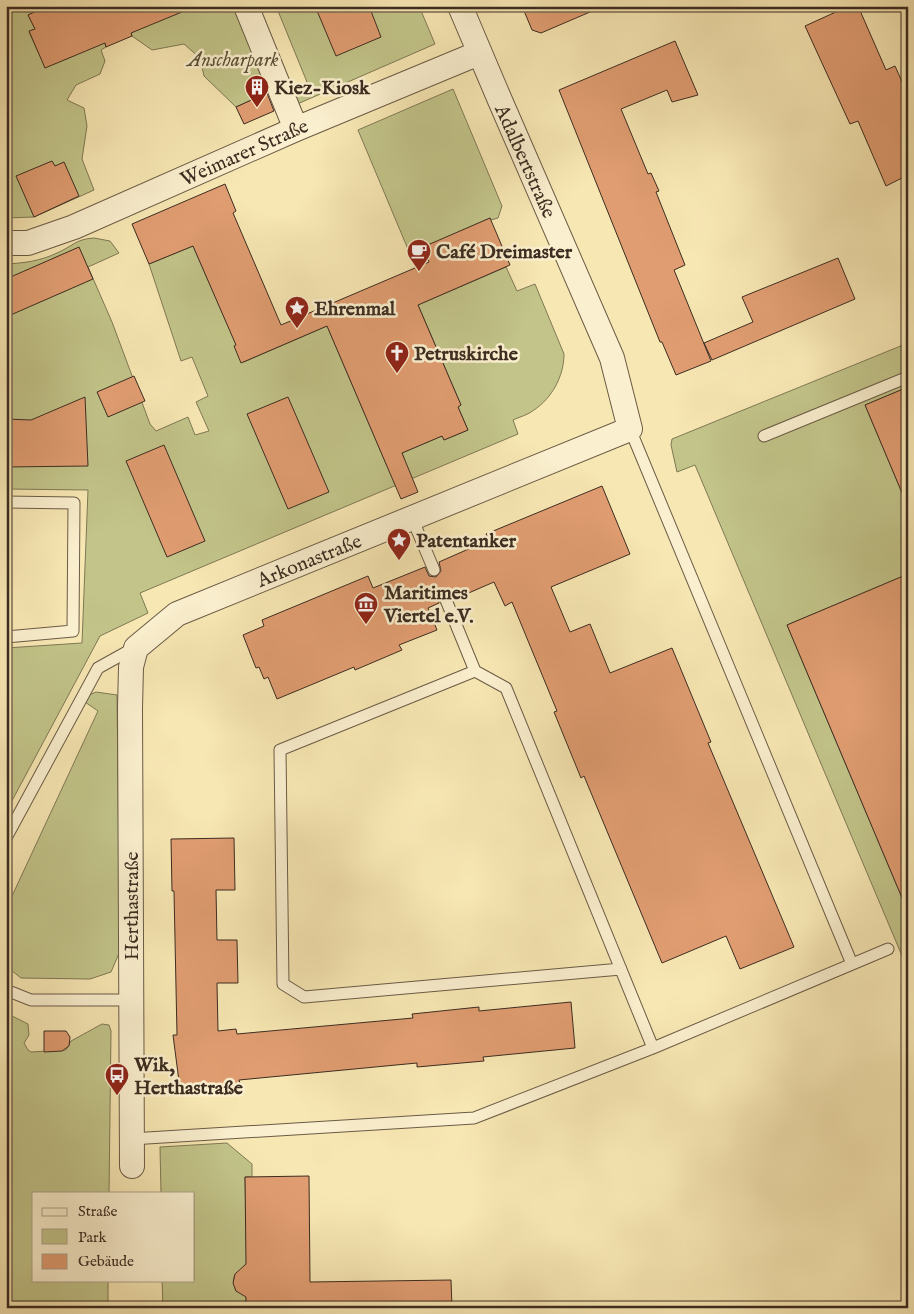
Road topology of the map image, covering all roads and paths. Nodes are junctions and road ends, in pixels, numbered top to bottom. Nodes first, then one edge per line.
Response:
1 (246, 6) edge
2 (460, 6) edge
3 (479, 53) junction
4 (296, 129) junction
5 (6, 243) edge
6 (908, 377) edge
7 (630, 429) junction
8 (764, 436) dead end
9 (6, 502) edge
10 (412, 518) junction
11 (434, 570) dead end
12 (446, 600) dead end
13 (6, 637) edge
14 (136, 648) junction
15 (474, 671) junction
16 (6, 838) edge
17 (888, 950) dead end
18 (852, 964) junction
19 (621, 969) junction
20 (6, 990) edge
21 (132, 1000) junction
22 (652, 1048) junction
23 (131, 1138) junction
24 (132, 1166) dead end

1 - 4 street
2 - 3 street, Adalbertstraße
3 - 4 street, Weimarer Straße
3 - 7 street, Adalbertstraße
4 - 5 street, Weimarer Straße
6 - 8 lane
7 - 10 street, Arkonastraße
7 - 18 lane
9 - 13 lane
10 - 11 lane
10 - 14 street, Arkonastraße
12 - 15 lane
14 - 16 lane
14 - 21 street, Herthastraße
15 - 19 lane
15 - 19 lane
17 - 18 lane
18 - 22 lane
19 - 22 lane
20 - 21 lane
21 - 23 street, Herthastraße
22 - 23 lane
23 - 24 street, Herthastraße

